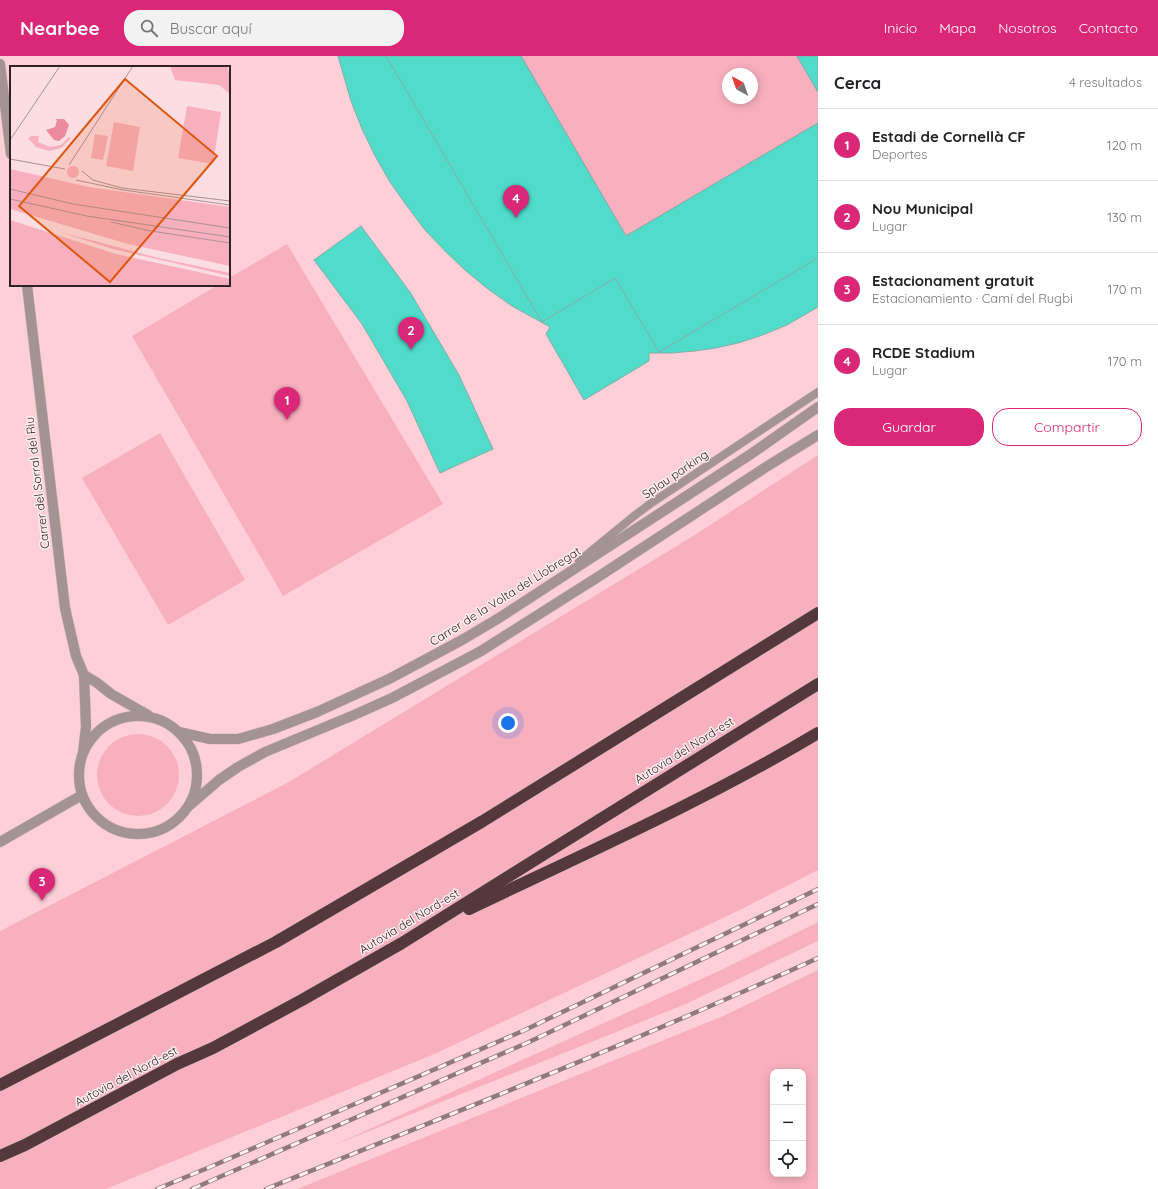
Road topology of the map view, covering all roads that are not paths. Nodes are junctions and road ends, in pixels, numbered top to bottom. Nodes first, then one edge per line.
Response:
1 (0, 64) edge
2 (10, 146) edge
3 (27, 286) edge
4 (818, 392) edge
5 (818, 407) edge
6 (818, 435) edge
7 (552, 584) junction
8 (818, 613) edge
9 (84, 675) junction
10 (818, 684) edge
11 (153, 718) junction
12 (179, 732) junction
13 (818, 734) edge
14 (83, 753) junction
15 (82, 795) junction
16 (190, 805) junction
17 (0, 842) edge
18 (421, 931) junction
19 (0, 1085) edge
20 (0, 1156) edge

1 - 2 street
3 - 9 street, Carrer del Sorral del Riu
4 - 7 lane, Splau parking
5 - 7 street, Carrer de la Volta del Llobregat
6 - 16 street
7 - 12 street, Carrer de la Volta del Llobregat
8 - 19 highway
9 - 11 street
9 - 14 street, Carrer del Sorral del Riu
10 - 18 highway, Autovia del Nord-est
11 - 12 street
11 - 14 street
12 - 16 street
13 - 18 highway
14 - 15 street
15 - 16 street
15 - 17 street
18 - 20 highway, Autovia del Nord-est

